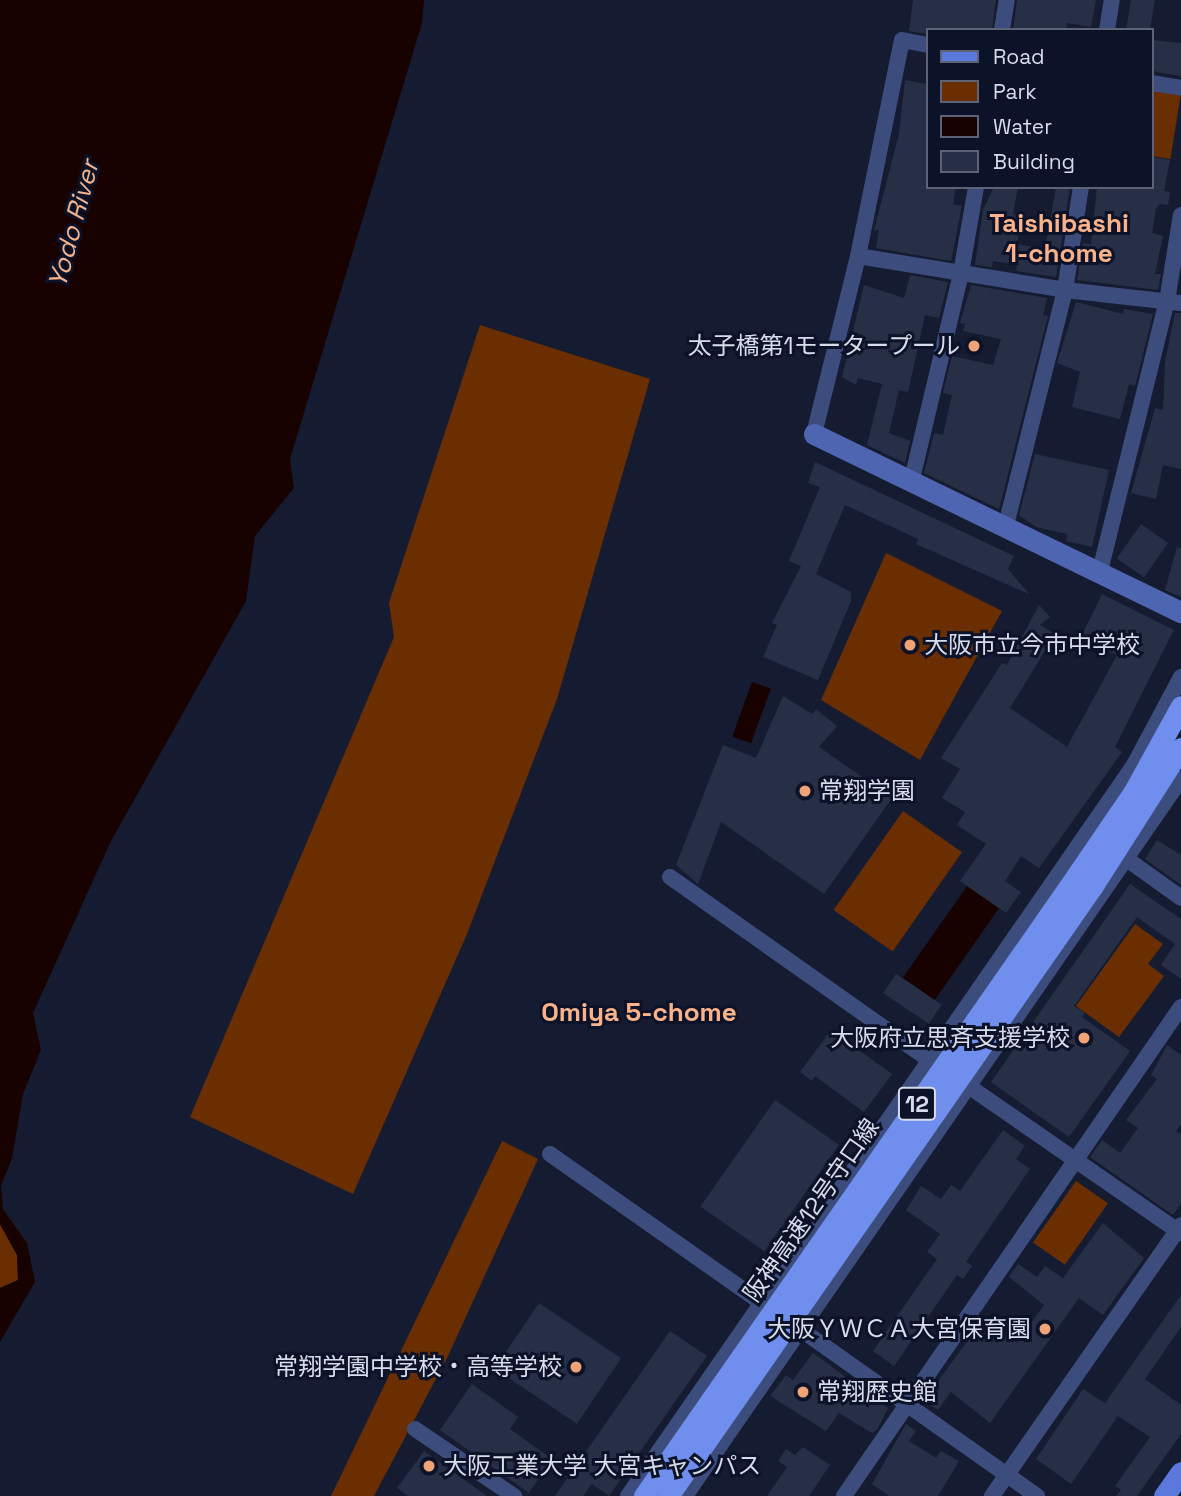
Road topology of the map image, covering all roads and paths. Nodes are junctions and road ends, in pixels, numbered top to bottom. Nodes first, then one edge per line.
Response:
1 (1007, 0) edge
2 (1112, 0) edge
3 (1002, 28) edge
4 (1107, 28) edge
5 (926, 44) edge
6 (1153, 83) edge
7 (1181, 88) edge
8 (976, 189) edge
9 (1081, 189) edge
10 (1181, 215) edge
11 (858, 256) junction
12 (961, 273) junction
13 (1065, 290) junction
14 (1174, 302) edge
15 (814, 434) joint
16 (912, 479) junction
17 (1006, 525) junction
18 (1100, 571) junction
19 (1181, 612) edge
20 (1181, 677) edge
21 (1181, 706) edge
22 (1181, 748) edge
23 (1181, 779) edge
24 (1128, 860) junction
25 (670, 877) dead end
26 (1181, 898) edge
27 (1181, 1007) edge
28 (929, 1060) junction
29 (971, 1088) junction
30 (550, 1154) dead end
31 (1076, 1161) junction
32 (1180, 1230) edge
33 (762, 1303) junction
34 (802, 1330) junction
35 (907, 1405) junction
36 (415, 1429) dead end
37 (1181, 1472) edge
38 (1007, 1475) junction
39 (514, 1496) edge
40 (628, 1496) edge
41 (644, 1496) edge
42 (668, 1496) edge
43 (685, 1496) edge
44 (844, 1496) edge
45 (992, 1496) edge
46 (1037, 1496) edge
47 (1164, 1496) edge

1 - 3 street
2 - 4 street
5 - 11 street
6 - 7 street
8 - 12 street
9 - 13 street
10 - 14 street
11 - 12 street
11 - 15 street
12 - 13 street
12 - 16 street
13 - 14 street
13 - 17 street
14 - 18 street
15 - 16 street
16 - 17 street
17 - 18 street
18 - 19 street
20 - 28 street
21 - 41 highway, 阪神高速12号守口線 / 12
22 - 42 highway, 阪神高速12号守口線
23 - 24 street
24 - 26 street
24 - 29 street
25 - 28 street
27 - 31 street
28 - 29 street
28 - 33 street
29 - 31 street
29 - 34 street
30 - 33 street
31 - 32 street
31 - 35 street
32 - 38 street
33 - 34 street
33 - 40 street
34 - 35 street
34 - 43 street
35 - 38 street
35 - 44 street
36 - 39 street
37 - 47 main road
38 - 45 street
38 - 46 street

